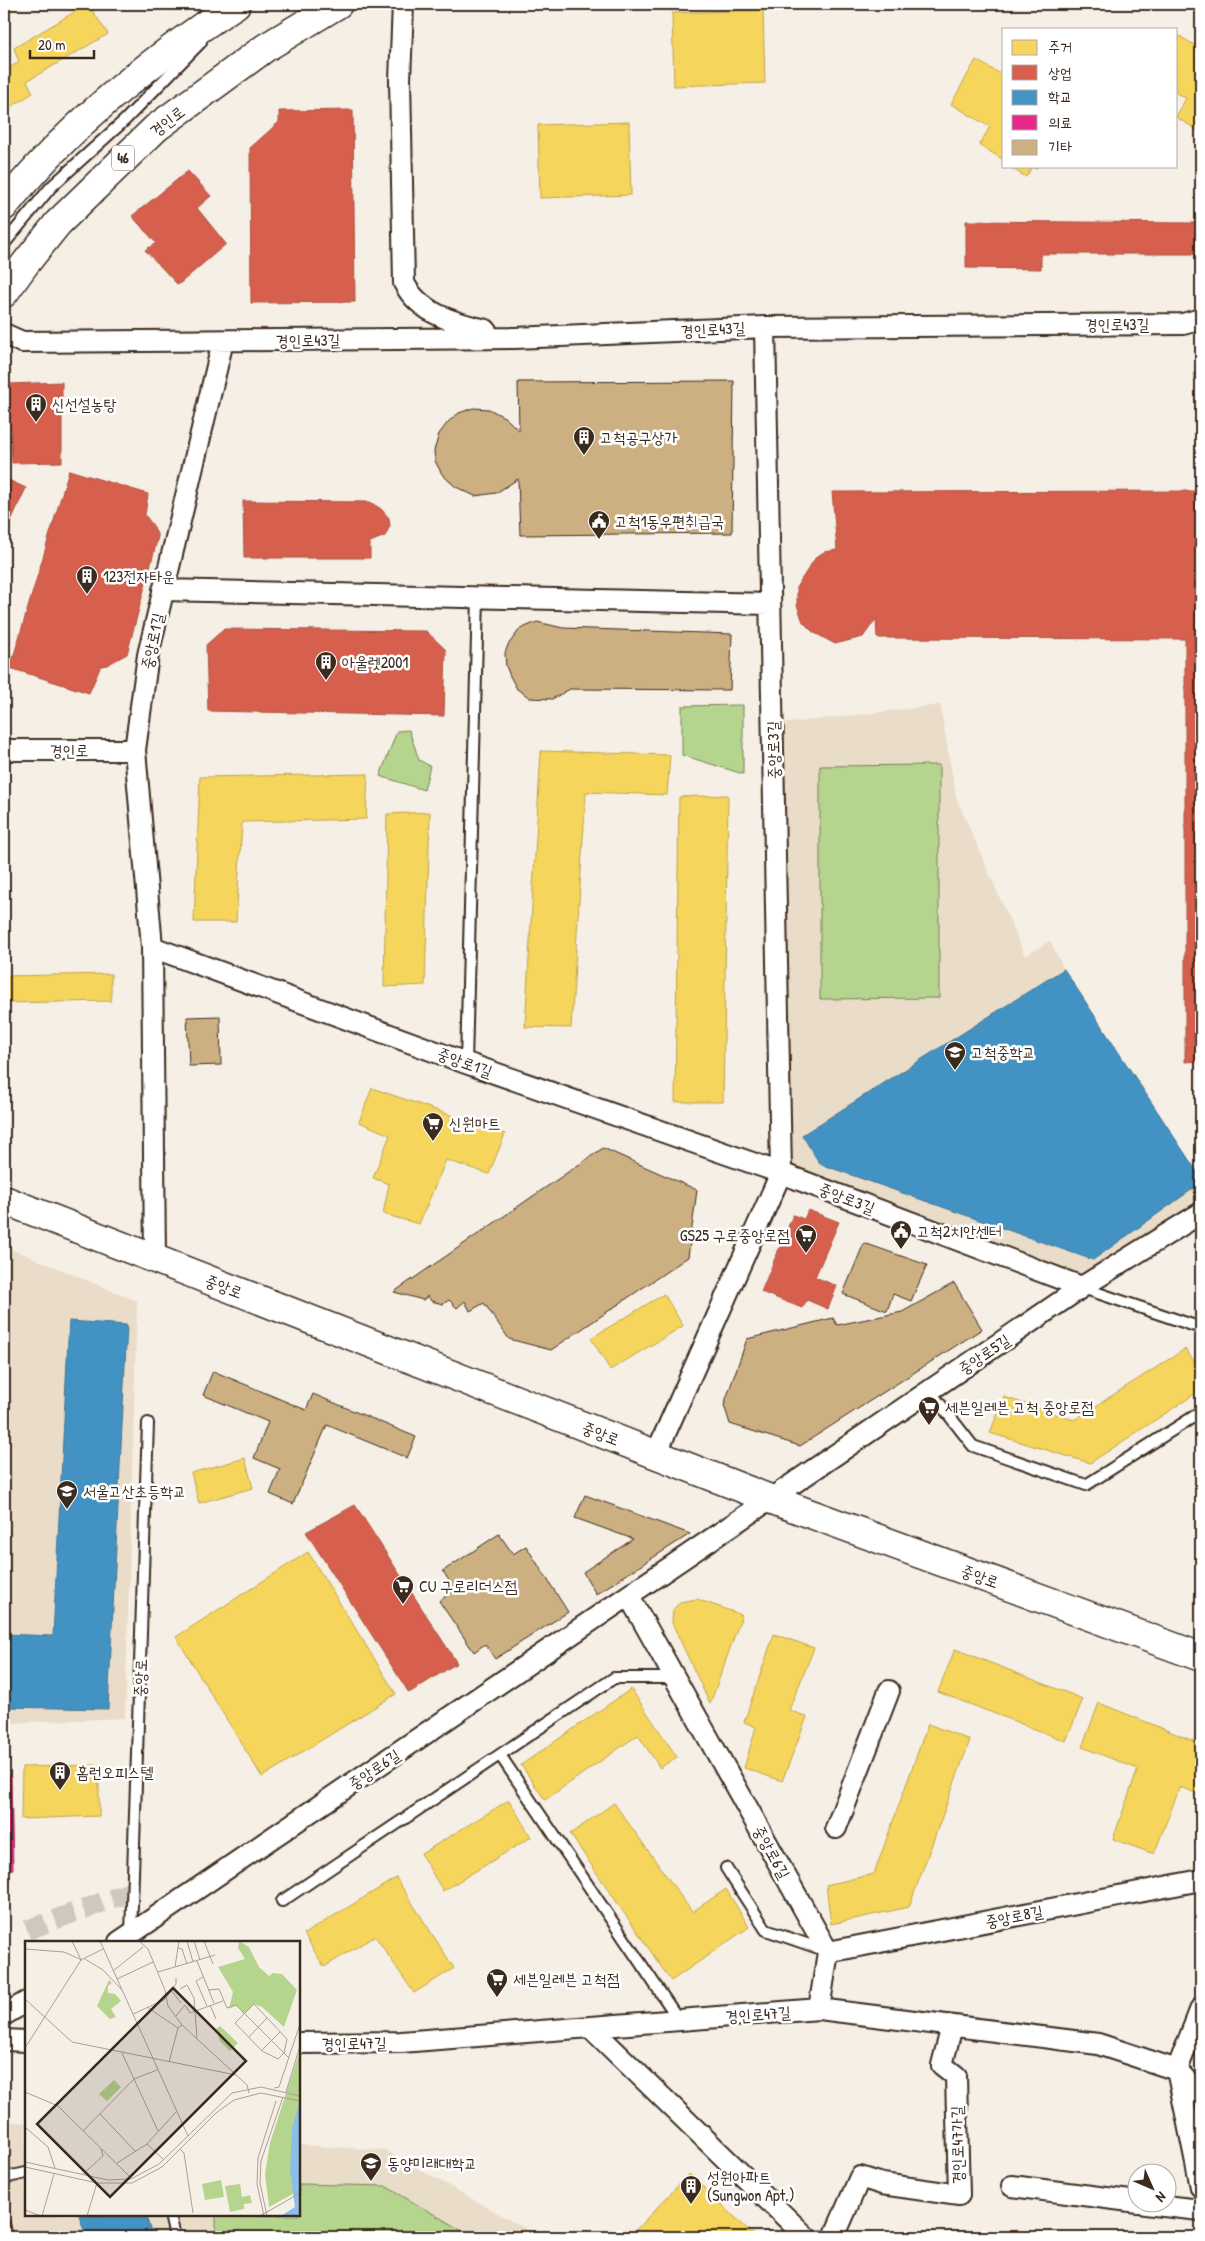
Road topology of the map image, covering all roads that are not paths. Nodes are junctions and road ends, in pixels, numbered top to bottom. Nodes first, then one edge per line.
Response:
1 (319, 4) edge
2 (338, 4) edge
3 (403, 4) edge
4 (231, 5) edge
5 (265, 48) junction
6 (4, 206) edge
7 (4, 244) edge
8 (4, 294) edge
9 (1201, 319) edge
10 (765, 326) junction
11 (4, 334) edge
12 (515, 338) junction
13 (223, 341) junction
14 (163, 590) junction
15 (478, 597) junction
16 (770, 604) junction
17 (4, 750) edge
18 (135, 750) junction
19 (152, 947) junction
20 (466, 1063) junction
21 (781, 1173) junction
22 (4, 1200) edge
23 (1201, 1213) edge
24 (155, 1259) junction
25 (1082, 1287) junction
26 (1201, 1328) edge
27 (930, 1390) junction
28 (1201, 1412) edge
29 (148, 1423) dead end
30 (656, 1454) junction
31 (770, 1499) junction
32 (629, 1596) junction
33 (1201, 1657) edge
34 (675, 1678) junction
35 (889, 1691) dead end
36 (500, 1755) junction
37 (836, 1828) dead end
38 (726, 1868) dead end
39 (1201, 1880) edge
40 (282, 1901) dead end
41 (125, 1938) edge
42 (828, 1952) junction
43 (25, 2003) edge
44 (1201, 2008) edge
45 (819, 2009) junction
46 (4, 2015) edge
47 (679, 2020) junction
48 (952, 2026) junction
49 (590, 2027) junction
50 (4, 2040) edge
51 (25, 2041) edge
52 (300, 2044) edge
53 (1177, 2070) junction
54 (1201, 2096) edge
55 (25, 2173) edge
56 (4, 2178) edge
57 (1012, 2186) dead end
58 (1201, 2187) edge
59 (1128, 2201) edge
60 (1178, 2208) edge
61 (1201, 2210) edge
62 (170, 2216) edge
63 (4, 2224) edge
64 (7, 2237) edge
65 (175, 2237) edge
66 (806, 2237) edge
67 (834, 2237) edge

1 - 5 lane
2 - 5 main road, 경인로 / 46
3 - 12 street
4 - 6 main road
4 - 7 lane
5 - 8 main road, 경인로 / 46
9 - 10 street, 경인로43길
10 - 12 street, 경인로43길
10 - 16 street, 중앙로3길
11 - 13 street, 경인로43길
12 - 13 street, 경인로43길
13 - 14 street, 중앙로1길
14 - 15 street
14 - 18 street, 중앙로1길
15 - 16 street
15 - 20 lane
16 - 21 street, 중앙로3길
17 - 18 street, 경인로
18 - 19 street, 중앙로1길
19 - 20 street, 중앙로1길
19 - 24 street, 중앙로1길
20 - 21 street, 중앙로1길
21 - 25 street, 중앙로3길
21 - 30 street, 중앙로3길
22 - 24 main road, 중앙로
23 - 25 street, 중앙로5길
24 - 30 main road, 중앙로
25 - 26 lane
25 - 27 street, 중앙로5길
27 - 28 lane
27 - 31 street, 중앙로5길
29 - 41 lane, 중앙로
30 - 31 main road, 중앙로
31 - 32 street, 중앙로6길
31 - 33 main road, 중앙로
32 - 34 street, 중앙로6길
32 - 41 street, 중앙로6길
34 - 36 lane
34 - 42 street, 중앙로6길
35 - 37 street
36 - 40 lane
36 - 47 lane
38 - 42 lane
39 - 42 street, 중앙로8길
42 - 45 street
43 - 46 street
44 - 53 street
45 - 47 street, 경인로47길
45 - 48 street, 경인로47길
47 - 49 street, 경인로47길
48 - 53 street, 경인로47길
48 - 67 street, 경인로47가길
49 - 52 street, 경인로47길
49 - 66 street
50 - 51 street
53 - 54 street, 경인로47길
53 - 58 street
55 - 56 lane
57 - 59 street
60 - 61 street
62 - 65 lane
63 - 64 lane

